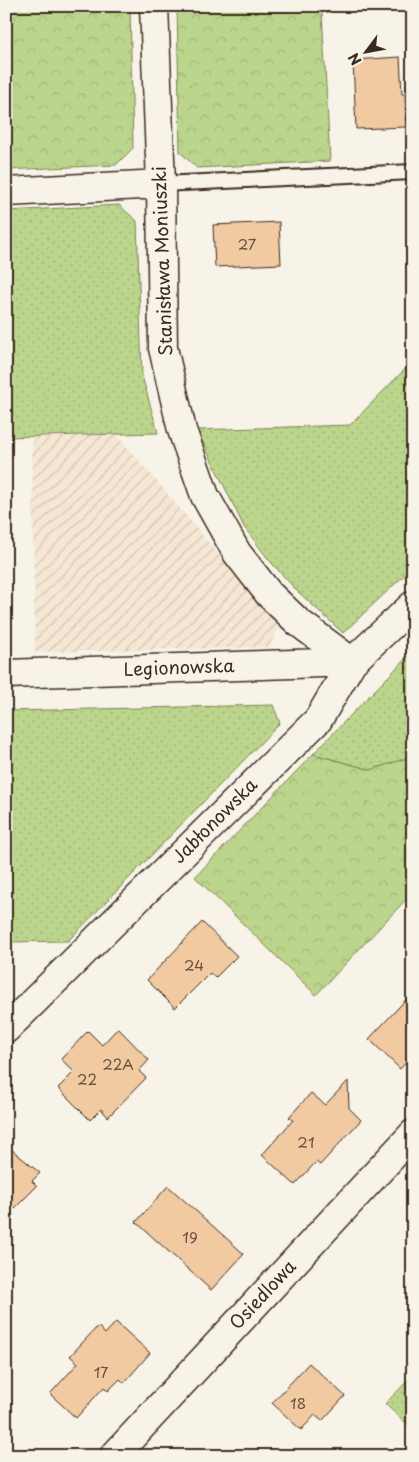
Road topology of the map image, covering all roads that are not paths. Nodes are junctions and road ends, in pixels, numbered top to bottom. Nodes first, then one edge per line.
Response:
1 (154, 6) edge
2 (413, 172) edge
3 (161, 184) junction
4 (6, 192) edge
5 (413, 605) edge
6 (352, 662) junction
7 (6, 674) edge
8 (6, 1029) edge
9 (413, 1134) edge
10 (114, 1456) edge

1 - 3 street, Stanisława Moniuszki
2 - 3 lane
3 - 4 street
3 - 6 street, Stanisława Moniuszki
5 - 6 street, Jabłonowska
6 - 7 street, Legionowska
6 - 8 street, Jabłonowska
9 - 10 street, Osiedlowa

